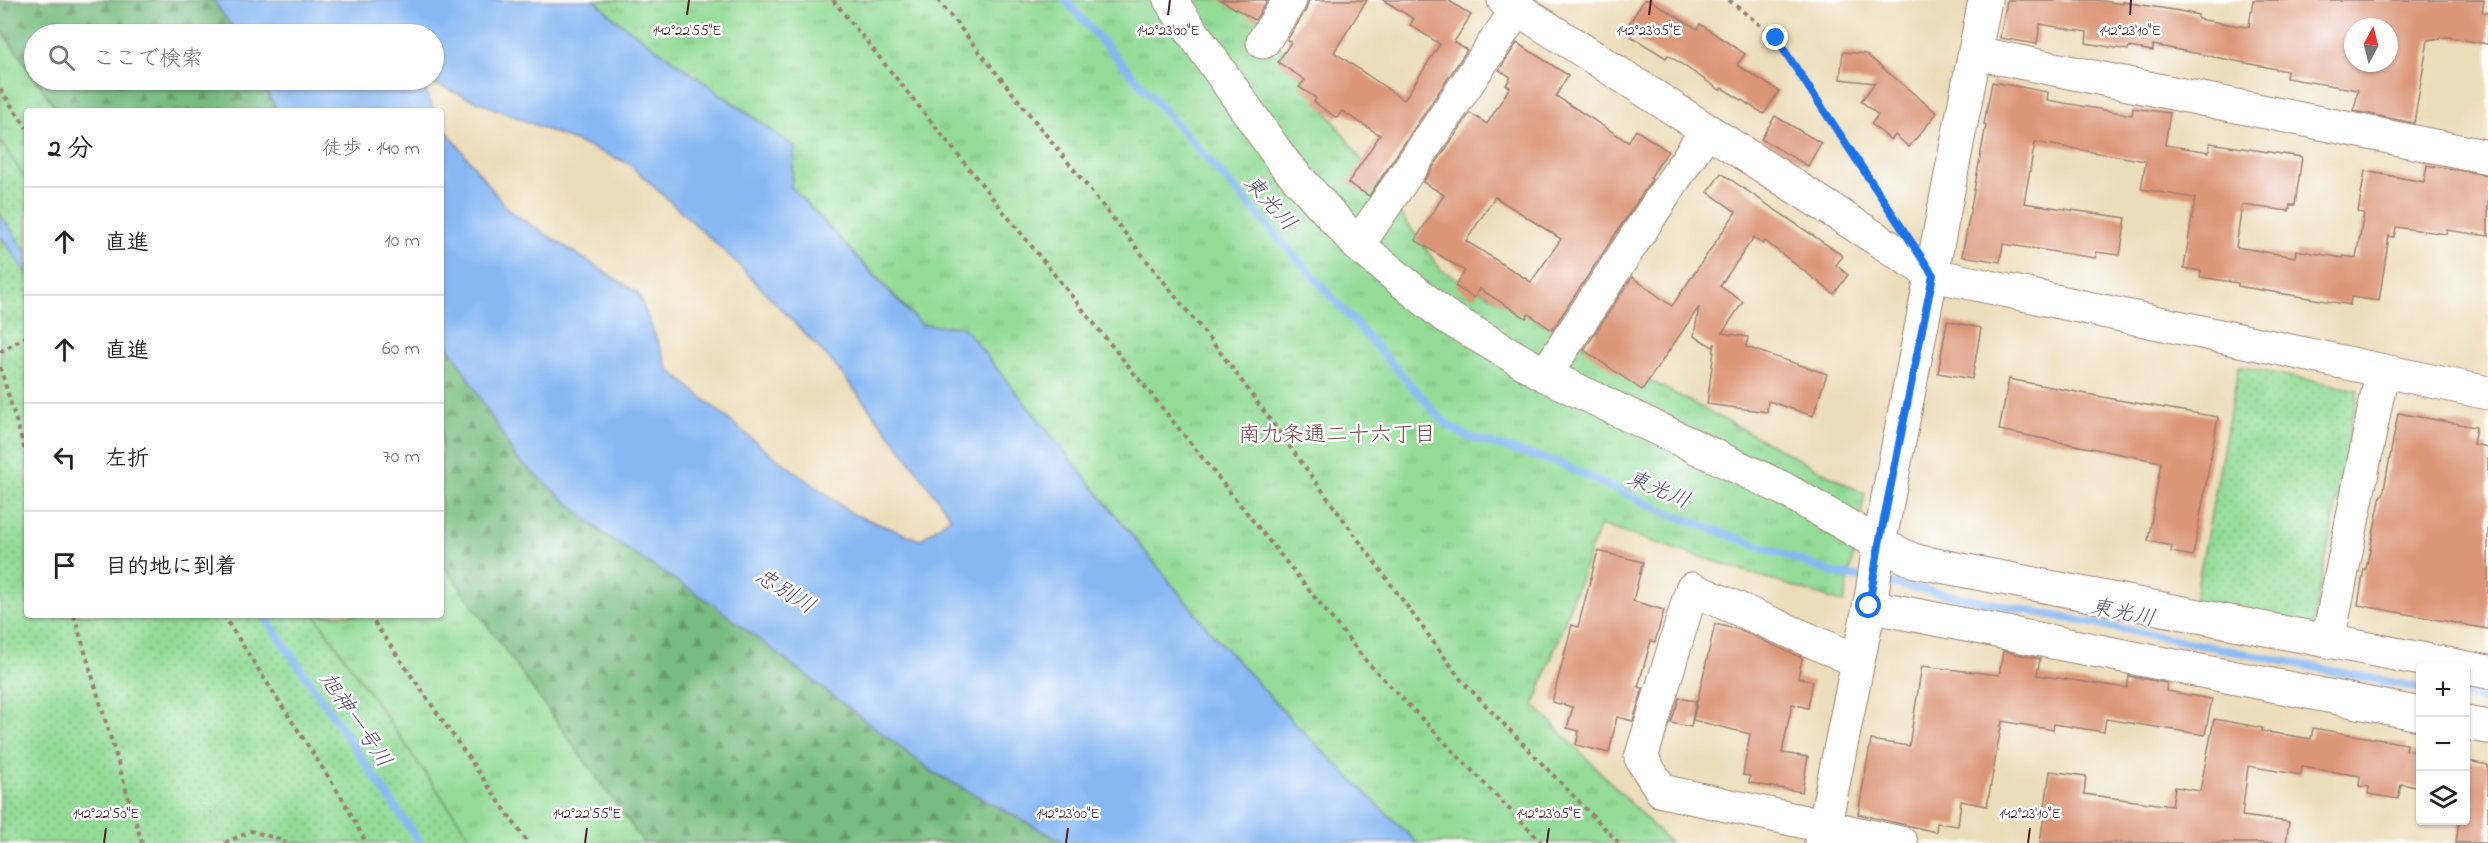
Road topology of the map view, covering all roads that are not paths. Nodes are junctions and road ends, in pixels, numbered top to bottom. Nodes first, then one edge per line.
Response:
1 (1170, 0) edge
2 (1290, 0) edge
3 (1985, 0) edge
4 (1511, 4) edge
5 (1263, 42) dead end
6 (1975, 53) junction
7 (1706, 131) junction
8 (2488, 157) edge
9 (1358, 245) junction
10 (1933, 275) junction
11 (2382, 372) junction
12 (1545, 375) junction
13 (2488, 393) edge
14 (1874, 577) junction
15 (2328, 641) junction
16 (1858, 661) junction
17 (2488, 672) edge
18 (2416, 713) edge
19 (2470, 724) edge
20 (2488, 727) edge
21 (1823, 835) edge
22 (1901, 843) edge

1 - 9 street
2 - 5 street
3 - 6 street
4 - 7 street
4 - 9 street
6 - 8 street
6 - 10 street
7 - 10 street
7 - 12 street
9 - 12 street
10 - 11 street
10 - 14 street
11 - 13 street
11 - 15 street
12 - 14 street
14 - 15 street
14 - 16 street
14 - 18 street
15 - 17 street
16 - 21 street
16 - 21 street
19 - 20 street
21 - 22 street

